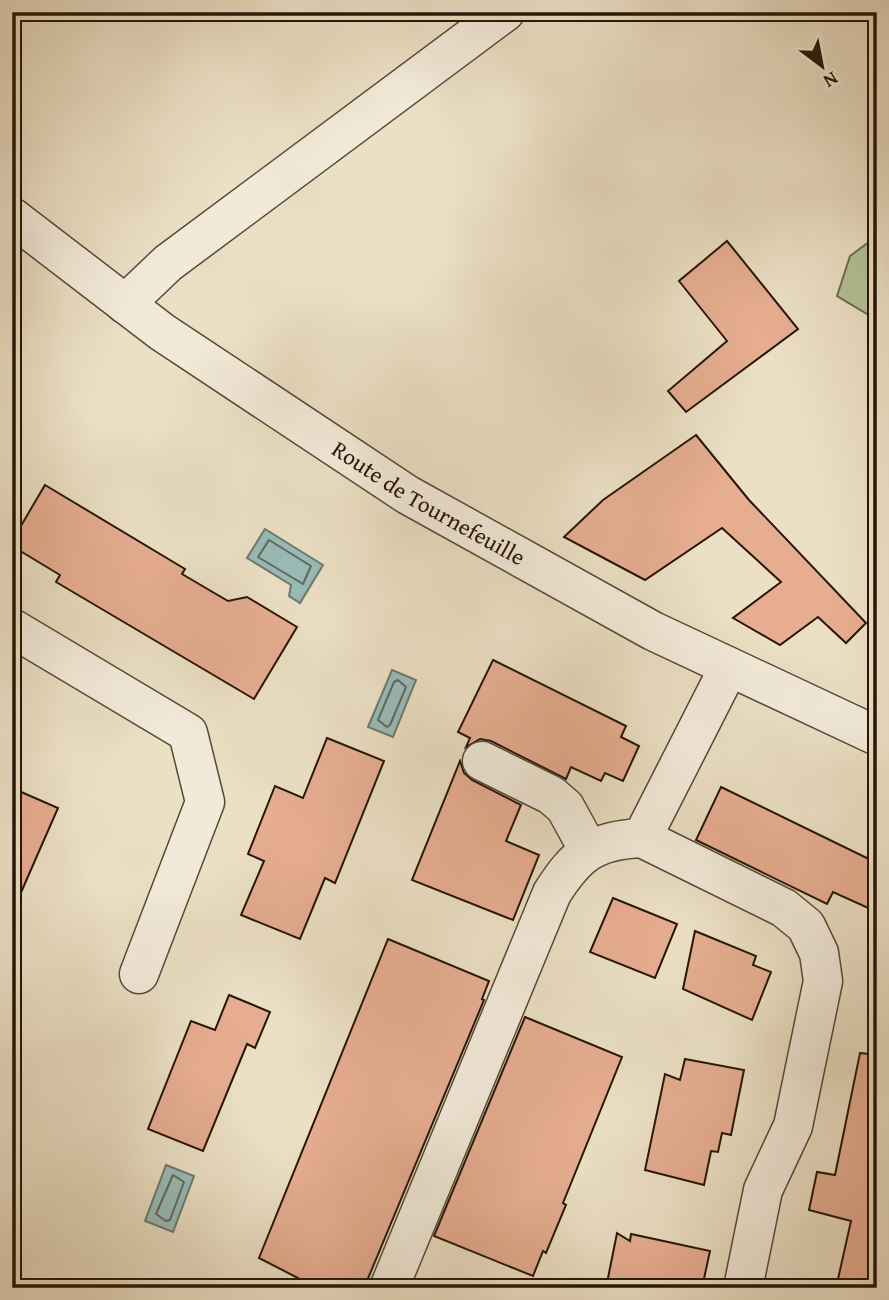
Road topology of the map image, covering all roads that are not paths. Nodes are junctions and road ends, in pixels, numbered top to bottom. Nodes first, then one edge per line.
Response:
1 (505, 12) edge
2 (12, 217) edge
3 (125, 304) junction
4 (12, 628) edge
5 (729, 667) junction
6 (877, 736) edge
7 (482, 761) dead end
8 (642, 838) junction
9 (589, 849) junction
10 (139, 974) dead end
11 (389, 1288) edge
12 (743, 1288) edge

1 - 3 street
2 - 3 street, Route de Tournefeuille
3 - 5 street, Route de Tournefeuille
4 - 10 street
5 - 6 street, Route de Tournefeuille
5 - 8 street
7 - 9 street
8 - 9 street
8 - 12 street
9 - 11 street

